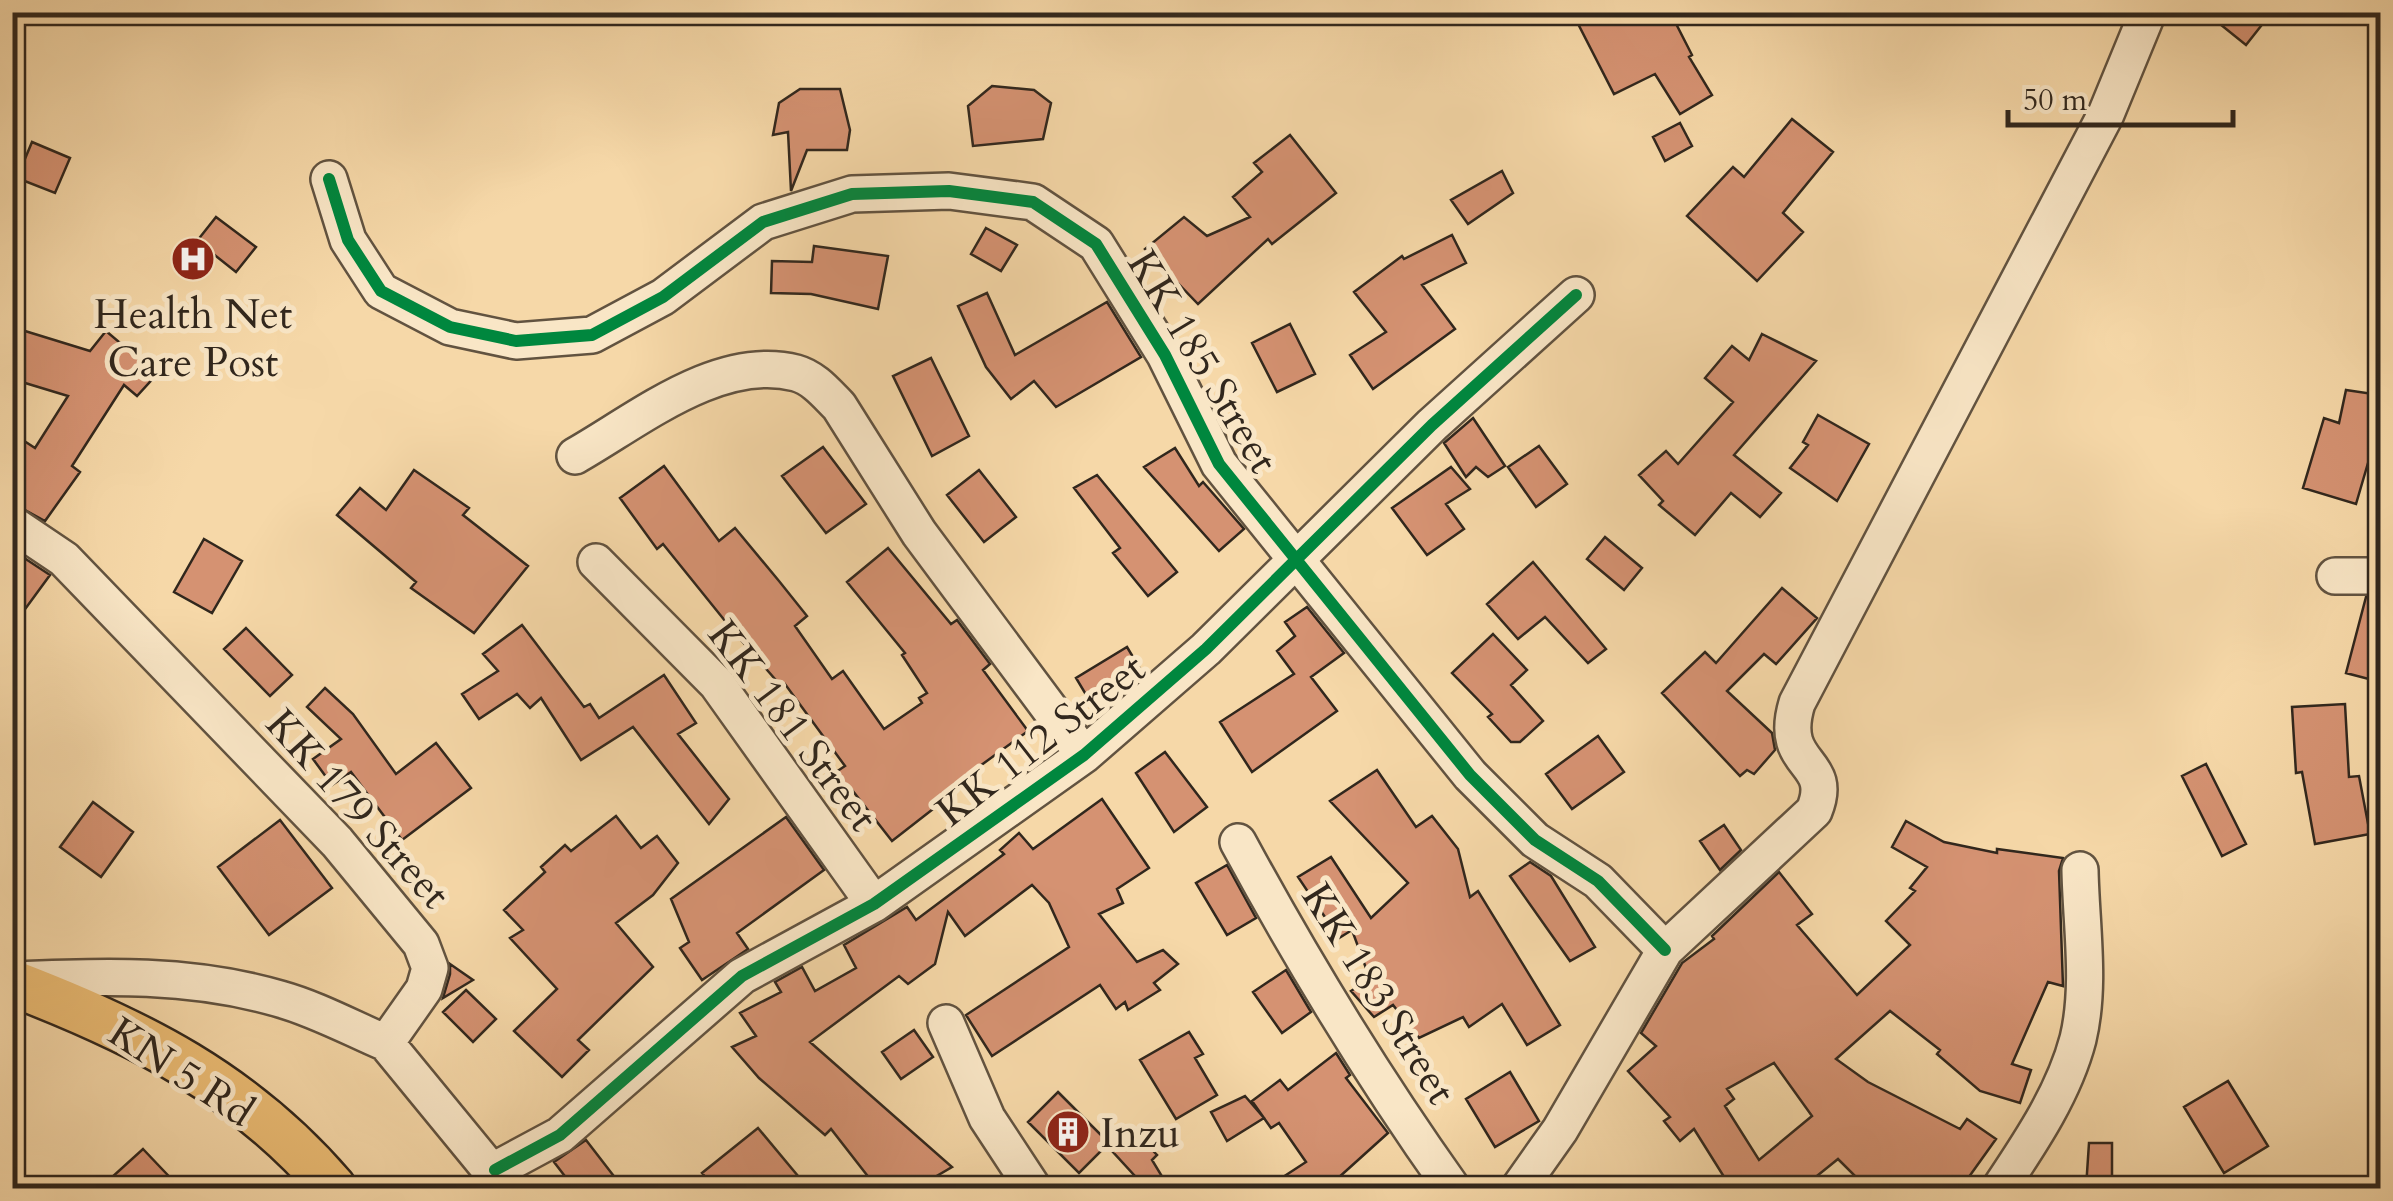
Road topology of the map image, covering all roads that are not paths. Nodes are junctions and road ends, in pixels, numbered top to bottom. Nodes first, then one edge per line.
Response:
1 (2148, 12) edge
2 (329, 179) dead end
3 (1576, 295) dead end
4 (575, 456) dead end
5 (12, 524) edge
6 (1297, 558) junction
7 (596, 562) dead end
8 (2336, 576) dead end
9 (2380, 576) edge
10 (1084, 755) junction
11 (1238, 842) dead end
12 (2080, 870) dead end
13 (874, 904) junction
14 (1665, 950) junction
15 (12, 981) edge
16 (946, 1024) dead end
17 (386, 1043) junction
18 (500, 1179) edge
19 (333, 1188) edge
20 (1034, 1188) edge
21 (1452, 1188) edge
22 (1519, 1188) edge
23 (2000, 1188) edge

1 - 14 street
2 - 6 street, KK 185 Street
3 - 6 street, KK 112 Street
4 - 10 street, KK 112 Street
5 - 17 street, KK 179 Street
6 - 10 street, KK 112 Street
6 - 14 street, KK 185 Street
7 - 13 street, KK 181 Street
8 - 9 street
10 - 13 street, KK 112 Street
11 - 21 street, KK 183 Street
12 - 23 street
13 - 18 street, KK 112 Street
14 - 22 street
15 - 17 street
15 - 19 main road, KN 5 Rd
16 - 20 street
17 - 18 street

